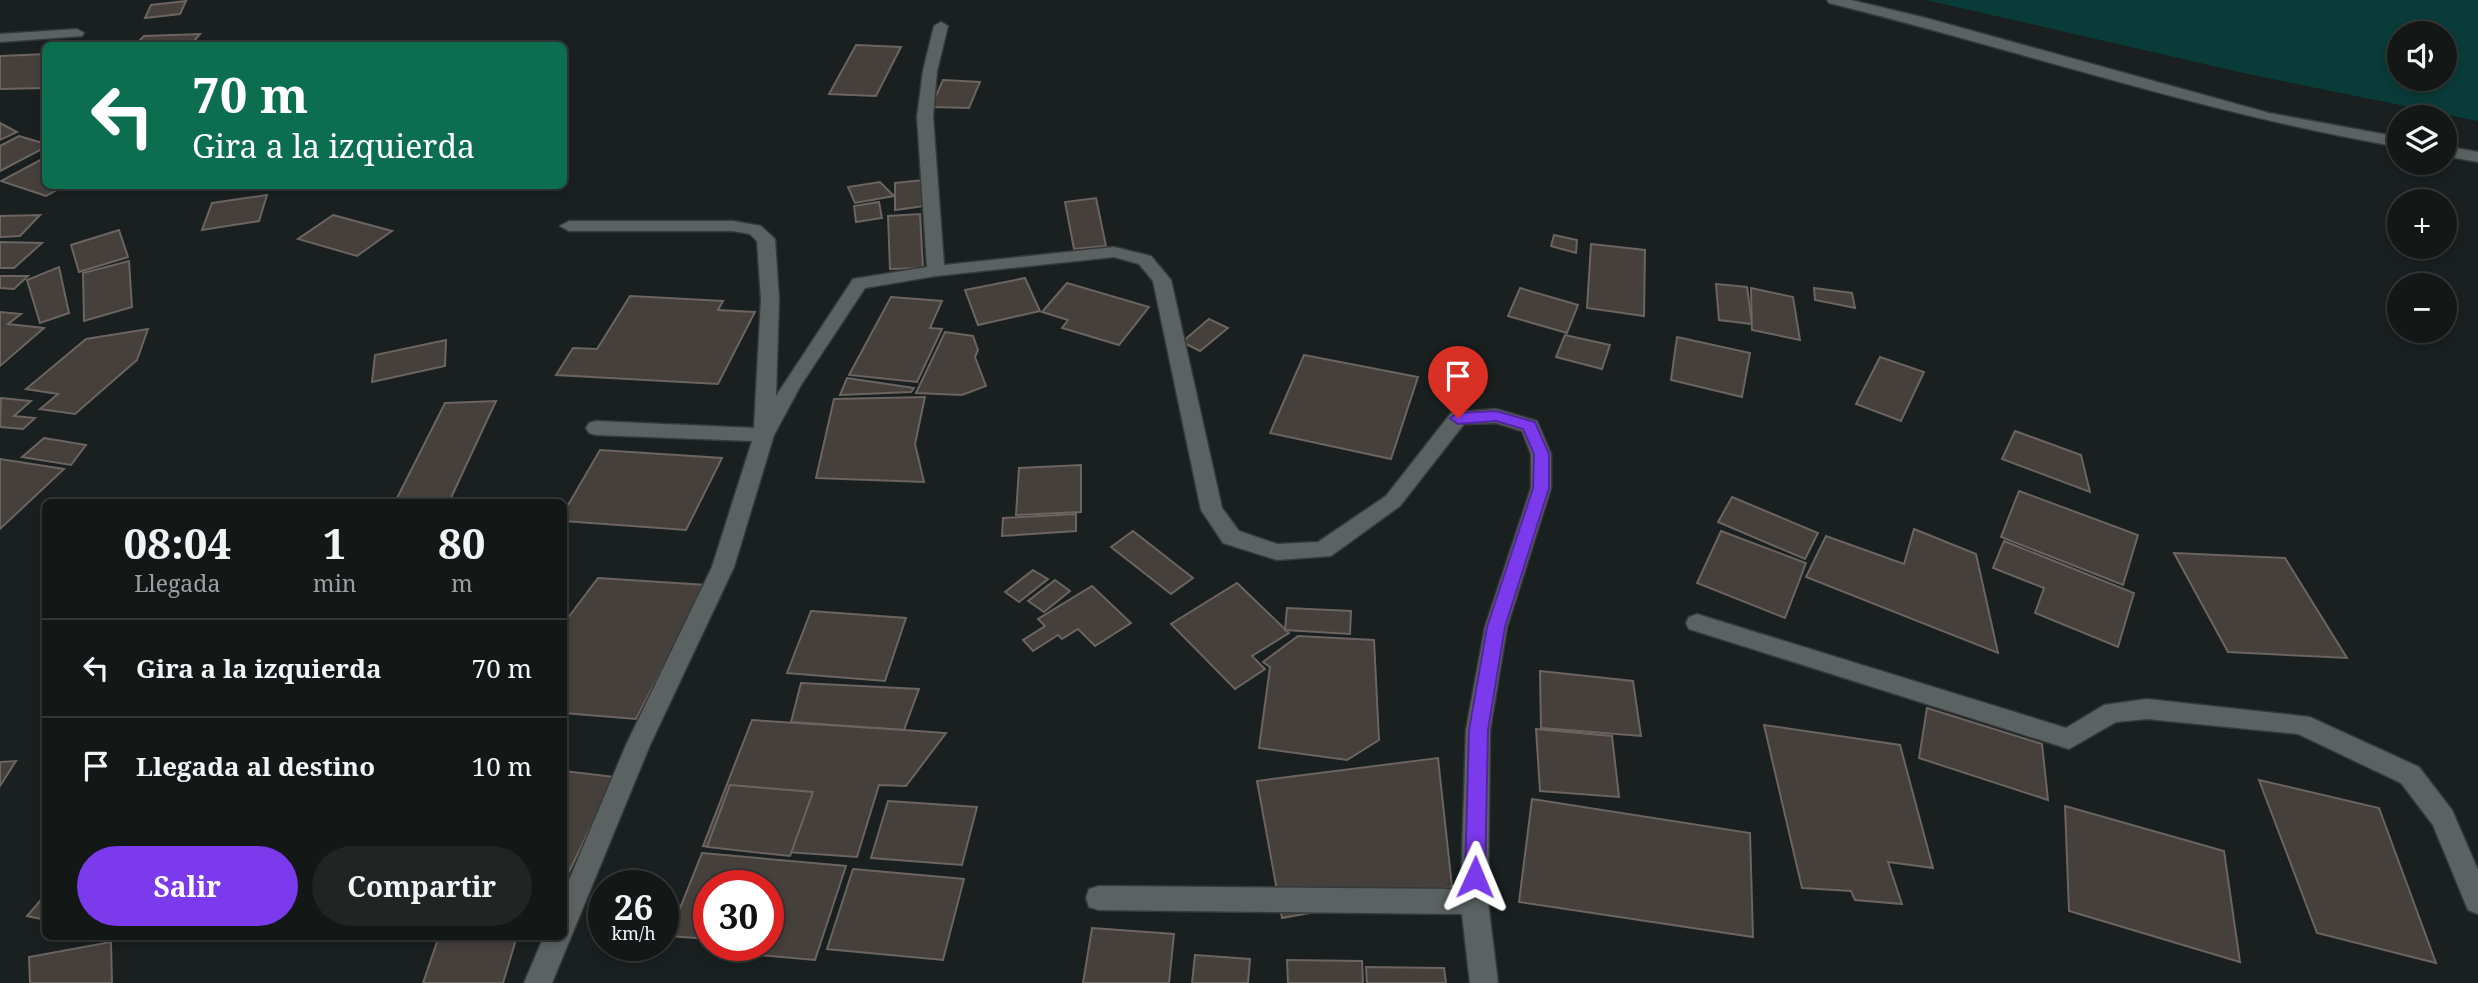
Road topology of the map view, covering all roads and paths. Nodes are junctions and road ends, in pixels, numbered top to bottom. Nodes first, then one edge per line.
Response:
1 (1834, 0) edge
2 (941, 26) dead end
3 (77, 33) dead end
4 (0, 38) edge
5 (2387, 140) edge
6 (2457, 153) edge
7 (2478, 157) edge
8 (569, 226) dead end
9 (936, 271) junction
10 (596, 428) dead end
11 (764, 435) junction
12 (1697, 623) dead end
13 (1099, 898) dead end
14 (2478, 901) edge
15 (1474, 902) junction
16 (567, 916) edge
17 (556, 940) edge
18 (538, 983) edge
19 (1484, 983) edge

1 - 5 street
2 - 9 street
3 - 4 street
6 - 7 street
8 - 11 street
9 - 11 street
9 - 15 street
10 - 11 street
11 - 16 street
12 - 14 street
13 - 15 street
15 - 19 street
17 - 18 street

